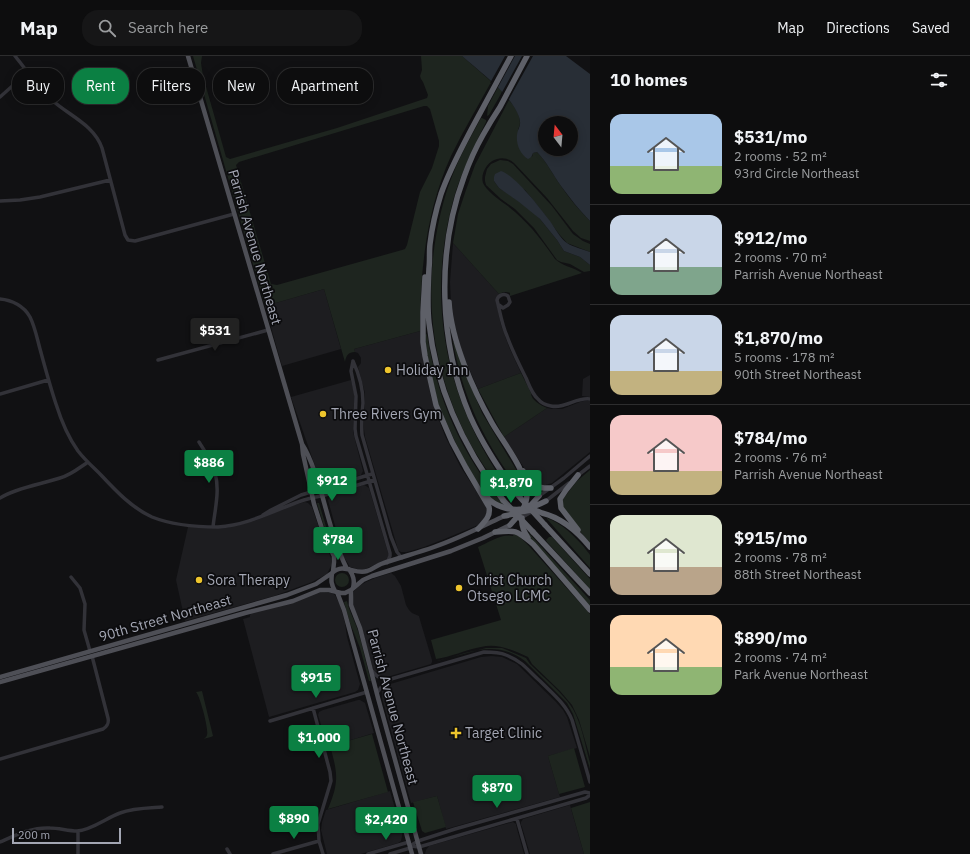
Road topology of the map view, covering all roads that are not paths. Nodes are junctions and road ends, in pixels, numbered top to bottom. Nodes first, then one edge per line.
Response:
1 (14, 56) edge
2 (188, 56) edge
3 (511, 56) edge
4 (526, 56) edge
5 (24, 68) edge
6 (12, 86) edge
7 (0, 97) edge
8 (57, 104) edge
9 (110, 180) junction
10 (0, 200) edge
11 (234, 214) junction
12 (448, 246) junction
13 (430, 256) junction
14 (0, 299) edge
15 (499, 305) dead end
16 (268, 330) junction
17 (158, 360) dead end
18 (48, 380) junction
19 (0, 394) edge
20 (590, 399) edge
21 (199, 442) dead end
22 (302, 444) junction
23 (590, 456) edge
24 (88, 462) junction
25 (518, 464) junction
26 (590, 466) edge
27 (372, 474) junction
28 (578, 475) junction
29 (367, 476) junction
30 (374, 480) junction
31 (369, 482) junction
32 (477, 485) junction
33 (551, 488) junction
34 (320, 490) junction
35 (313, 495) junction
36 (322, 495) junction
37 (539, 496) joint
38 (0, 498) edge
39 (546, 501) joint
40 (524, 510) junction
41 (504, 516) joint
42 (510, 525) joint
43 (213, 527) junction
44 (478, 529) junction
45 (495, 532) junction
46 (584, 539) junction
47 (533, 544) junction
48 (590, 547) edge
49 (402, 558) junction
50 (387, 563) junction
51 (348, 569) junction
52 (333, 573) junction
53 (590, 574) edge
54 (71, 577) dead end
55 (352, 589) junction
56 (336, 591) junction
57 (590, 593) edge
58 (590, 610) edge
59 (91, 654) junction
60 (371, 670) junction
61 (0, 676) edge
62 (391, 679) junction
63 (0, 682) edge
64 (367, 692) junction
65 (377, 695) junction
66 (313, 708) junction
67 (270, 721) dead end
68 (0, 760) edge
69 (590, 782) edge
70 (590, 794) edge
71 (162, 807) dead end
72 (517, 818) junction
73 (78, 831) junction
74 (319, 841) junction
75 (418, 841) junction
76 (0, 842) edge
77 (410, 846) junction
78 (419, 847) junction
79 (227, 849) dead end
80 (78, 854) edge
81 (230, 854) edge
82 (273, 854) edge
83 (323, 854) edge
84 (368, 854) edge
85 (390, 854) edge
86 (412, 854) edge
87 (421, 854) edge
88 (528, 854) edge

1 - 5 street
2 - 11 main road, Parrish Avenue Northeast
3 - 13 highway
4 - 12 highway
6 - 7 street
8 - 9 street
9 - 10 street
9 - 11 street
11 - 16 main road, Parrish Avenue Northeast
12 - 25 highway
12 - 53 highway, bridge
13 - 32 highway
13 - 57 highway, bridge
14 - 18 street
15 - 20 street
16 - 17 street
16 - 22 main road, Parrish Avenue Northeast
18 - 19 street
18 - 24 street
21 - 43 street
22 - 34 main road, Parrish Avenue Northeast
22 - 35 main road, Parrish Avenue Northeast
23 - 33 street
24 - 38 street
24 - 43 street
25 - 33 highway
25 - 40 highway
26 - 28 street
27 - 29 street
27 - 29 street
27 - 30 street
28 - 39 street
28 - 46 highway
29 - 31 street
29 - 34 street
30 - 31 street
30 - 49 street
31 - 36 street
31 - 50 street
32 - 40 highway
32 - 44 highway
33 - 37 street
34 - 35 street
34 - 36 main road, Parrish Avenue Northeast
35 - 36 street
35 - 43 street
35 - 52 main road, Parrish Avenue Northeast
36 - 51 main road, Parrish Avenue Northeast
37 - 40 highway
39 - 40 highway
40 - 41 highway
40 - 42 highway
40 - 46 highway
40 - 47 highway
41 - 44 main road
42 - 45 main road
44 - 49 main road
45 - 47 highway
45 - 55 main road
46 - 48 highway
47 - 58 highway
49 - 50 main road
50 - 51 main road
51 - 52 main road
51 - 55 main road
52 - 56 main road
52 - 59 main road, 90th Street Northeast
54 - 59 street
55 - 56 main road
55 - 60 main road, Parrish Avenue Northeast
56 - 59 main road, 90th Street Northeast
56 - 64 main road, Parrish Avenue Northeast
59 - 61 main road, 90th Street Northeast
59 - 63 main road, 90th Street Northeast
59 - 68 street
60 - 62 street
60 - 65 main road, Parrish Avenue Northeast
62 - 65 street
62 - 69 street
64 - 65 main road
64 - 66 street
64 - 77 main road, Parrish Avenue Northeast
65 - 75 main road, Parrish Avenue Northeast
66 - 67 street
66 - 74 street
70 - 72 street
70 - 75 street
71 - 73 street
72 - 78 street
72 - 88 street
73 - 76 street
73 - 80 street
74 - 82 street
74 - 83 street
75 - 77 street
75 - 78 main road, Parrish Avenue Northeast
77 - 78 street
77 - 84 street
77 - 85 street
77 - 86 main road, Parrish Avenue Northeast
78 - 87 main road, Parrish Avenue Northeast
79 - 81 street

